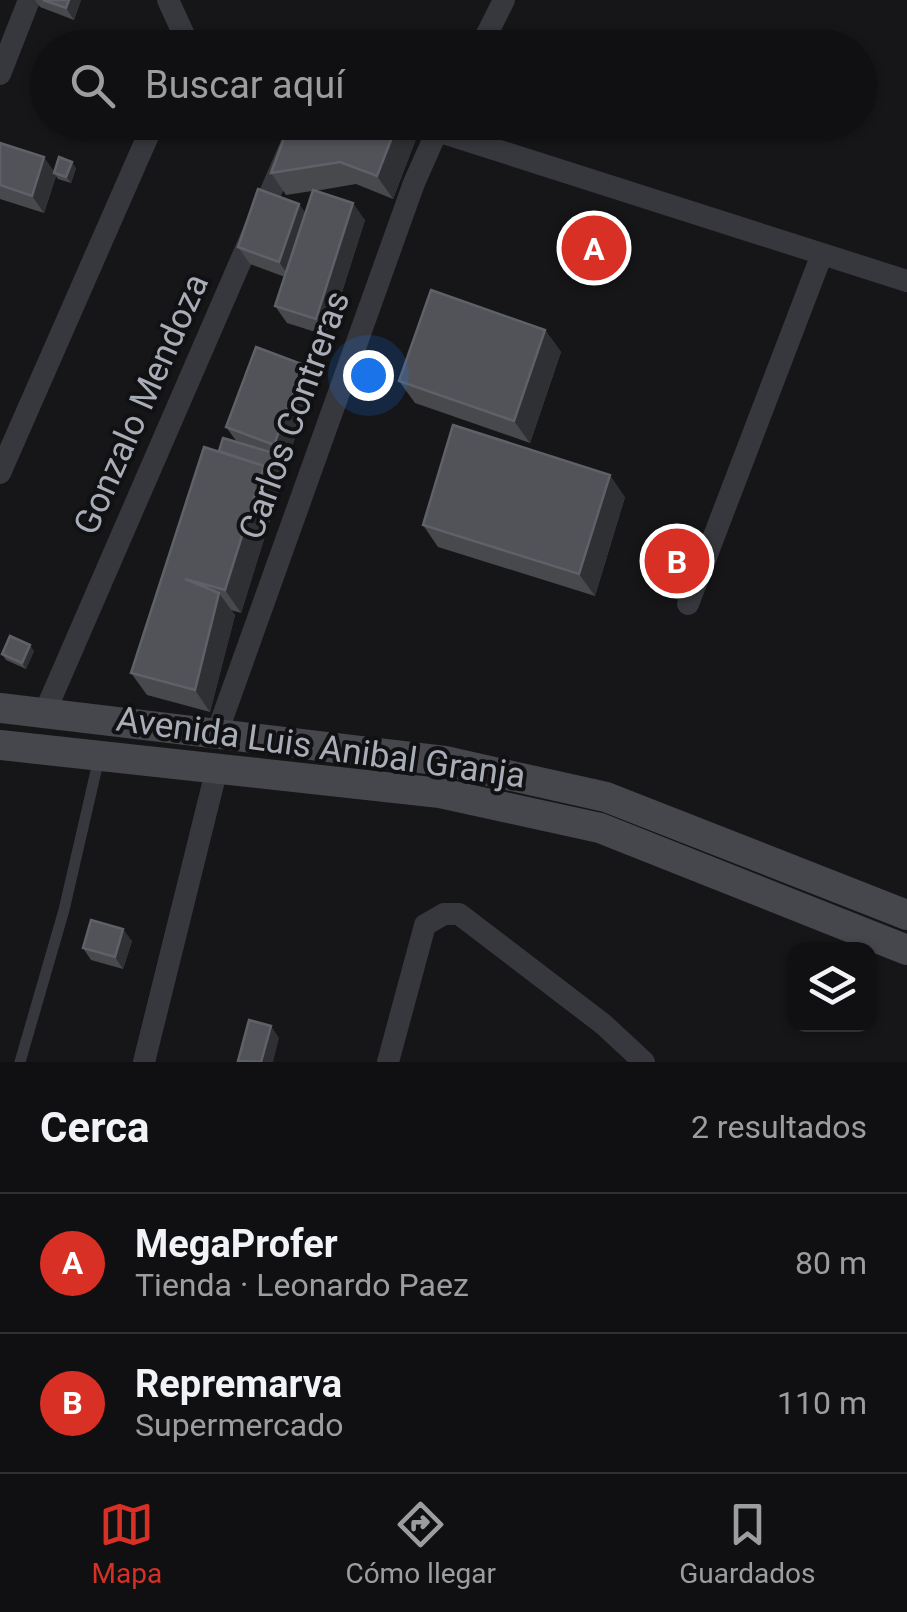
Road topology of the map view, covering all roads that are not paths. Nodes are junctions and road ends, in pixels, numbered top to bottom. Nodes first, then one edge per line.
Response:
1 (29, 0) edge
2 (168, 0) edge
3 (504, 0) edge
4 (181, 30) edge
5 (489, 30) edge
6 (0, 74) edge
7 (146, 140) edge
8 (293, 140) edge
9 (432, 140) edge
10 (477, 140) edge
11 (822, 254) junction
12 (907, 281) edge
13 (0, 473) edge
14 (688, 604) dead end
15 (0, 708) edge
16 (45, 712) junction
17 (217, 733) junction
18 (0, 745) edge
19 (100, 754) junction
20 (217, 768) junction
21 (907, 915) edge
22 (907, 950) edge
23 (20, 1062) edge
24 (144, 1062) edge
25 (388, 1062) edge
26 (644, 1062) edge

1 - 6 street
2 - 4 street
3 - 5 street
7 - 13 street
8 - 16 street, Gonzalo Mendoza
9 - 17 street, Carlos Contreras
10 - 11 street
11 - 12 street
11 - 14 street
15 - 16 main road, Avenida Luis Anibal Granja
16 - 17 main road, Avenida Luis Anibal Granja
17 - 21 main road, Avenida Luis Anibal Granja
18 - 19 main road, Avenida Luis Anibal Granja
19 - 20 main road, Avenida Luis Anibal Granja
19 - 23 lane
20 - 22 main road, Avenida Luis Anibal Granja
20 - 24 street
25 - 26 street

